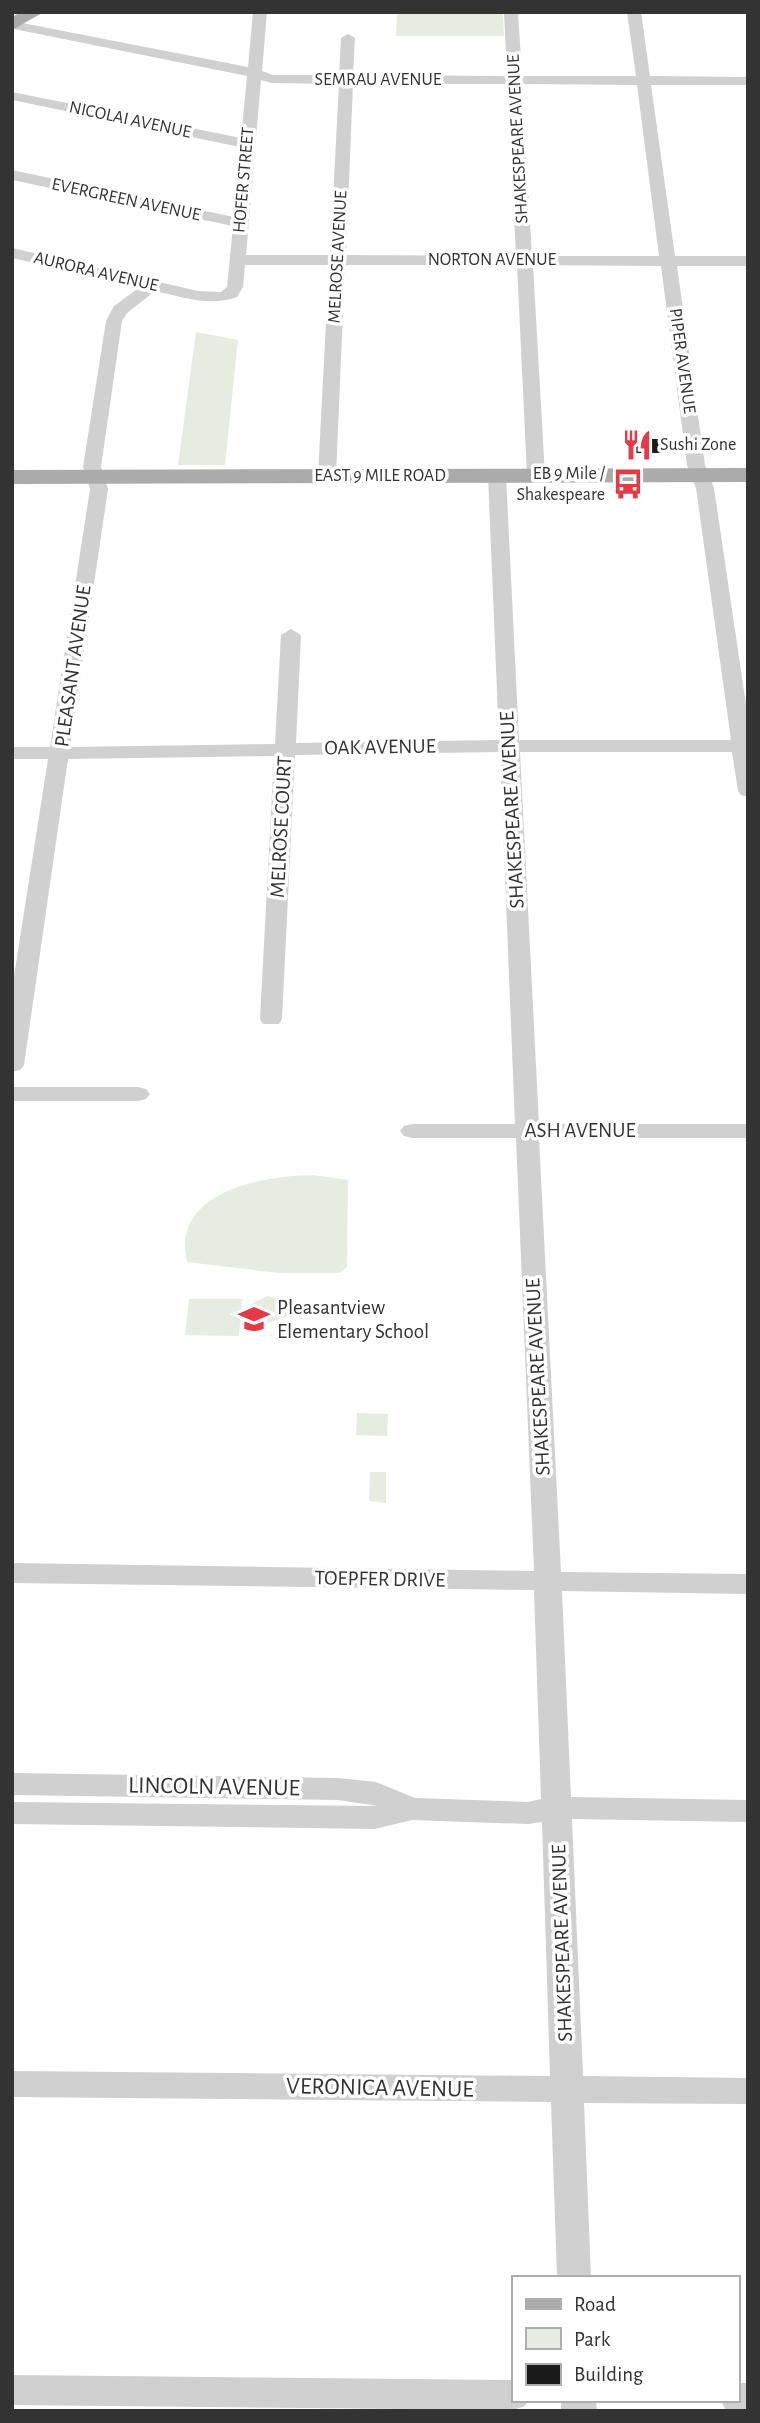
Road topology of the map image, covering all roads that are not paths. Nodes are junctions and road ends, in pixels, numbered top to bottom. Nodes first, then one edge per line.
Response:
1 (35, 12) edge
2 (260, 12) edge
3 (512, 12) edge
4 (634, 12) edge
5 (13, 25) edge
6 (348, 38) dead end
7 (253, 73) junction
8 (346, 80) junction
9 (515, 81) junction
10 (748, 81) edge
11 (644, 82) junction
12 (12, 96) edge
13 (248, 144) junction
14 (12, 175) edge
15 (240, 223) junction
16 (15, 256) edge
17 (236, 260) junction
18 (338, 260) junction
19 (524, 260) junction
20 (668, 260) junction
21 (748, 261) edge
22 (153, 285) junction
23 (179, 291) joint
24 (536, 475) junction
25 (702, 475) junction
26 (748, 475) edge
27 (93, 476) junction
28 (327, 476) junction
29 (497, 476) junction
30 (12, 477) edge
31 (291, 635) dead end
32 (509, 746) junction
33 (745, 746) edge
34 (284, 750) junction
35 (12, 753) edge
36 (61, 753) junction
37 (748, 791) edge
38 (271, 1019) dead end
39 (12, 1065) edge
40 (12, 1094) edge
41 (138, 1094) dead end
42 (527, 1130) junction
43 (412, 1131) dead end
44 (748, 1131) edge
45 (12, 1573) edge
46 (548, 1581) junction
47 (748, 1584) edge
48 (12, 1784) edge
49 (556, 1808) junction
50 (412, 1809) junction
51 (748, 1811) edge
52 (12, 1813) edge
53 (12, 2084) edge
54 (566, 2089) junction
55 (748, 2091) edge
56 (574, 2276) edge
57 (12, 2390) edge
58 (512, 2395) edge

1 - 5 main road
2 - 7 street, HOFER STREET
3 - 9 street, SHAKESPEARE AVENUE
4 - 11 street, PIPER AVENUE
5 - 7 street, SEMRAU AVENUE
6 - 8 street, MELROSE AVENUE
7 - 8 street, SEMRAU AVENUE
7 - 13 street, HOFER STREET
8 - 9 street, SEMRAU AVENUE
8 - 18 street, MELROSE AVENUE
9 - 11 street, SEMRAU AVENUE
9 - 19 street, SHAKESPEARE AVENUE
10 - 11 street, SEMRAU AVENUE
11 - 20 street, PIPER AVENUE
12 - 13 street, NICOLAI AVENUE
13 - 15 street, HOFER STREET
14 - 15 street, EVERGREEN AVENUE
15 - 17 street, HOFER STREET
16 - 22 street, AURORA AVENUE
17 - 18 street, NORTON AVENUE
17 - 23 street, HOFER STREET
18 - 19 street, NORTON AVENUE
18 - 28 street, MELROSE AVENUE
19 - 20 street, NORTON AVENUE
19 - 24 street, SHAKESPEARE AVENUE
20 - 21 street, NORTON AVENUE
20 - 25 street, PIPER AVENUE
22 - 23 street, AURORA AVENUE
22 - 27 street, PLEASANT AVENUE
24 - 25 main road, EAST 9 MILE ROAD
24 - 29 main road, EAST 9 MILE ROAD
25 - 26 main road, EAST 9 MILE ROAD
25 - 33 street, PIPER AVENUE
27 - 28 main road, EAST 9 MILE ROAD
27 - 30 main road, EAST 9 MILE ROAD
27 - 36 street, PLEASANT AVENUE
28 - 29 main road, EAST 9 MILE ROAD
29 - 32 street, SHAKESPEARE AVENUE
31 - 34 street, MELROSE COURT
32 - 33 street, OAK AVENUE
32 - 34 street, OAK AVENUE
32 - 42 street, SHAKESPEARE AVENUE
33 - 37 street, PIPER AVENUE
34 - 36 street, OAK AVENUE
34 - 38 street, MELROSE COURT
35 - 36 street, OAK AVENUE
36 - 39 street, PLEASANT AVENUE
40 - 41 street
42 - 43 street, ASH AVENUE
42 - 44 street, ASH AVENUE
42 - 46 street, SHAKESPEARE AVENUE
45 - 46 street, TOEPFER DRIVE
46 - 47 street, TOEPFER DRIVE
46 - 49 street, SHAKESPEARE AVENUE
48 - 50 street, LINCOLN AVENUE
49 - 50 street, LINCOLN AVENUE
49 - 51 street, LINCOLN AVENUE
49 - 54 street, SHAKESPEARE AVENUE
50 - 52 street, LINCOLN AVENUE
53 - 54 street, VERONICA AVENUE
54 - 55 street, VERONICA AVENUE
54 - 56 street, SHAKESPEARE AVENUE
57 - 58 street

